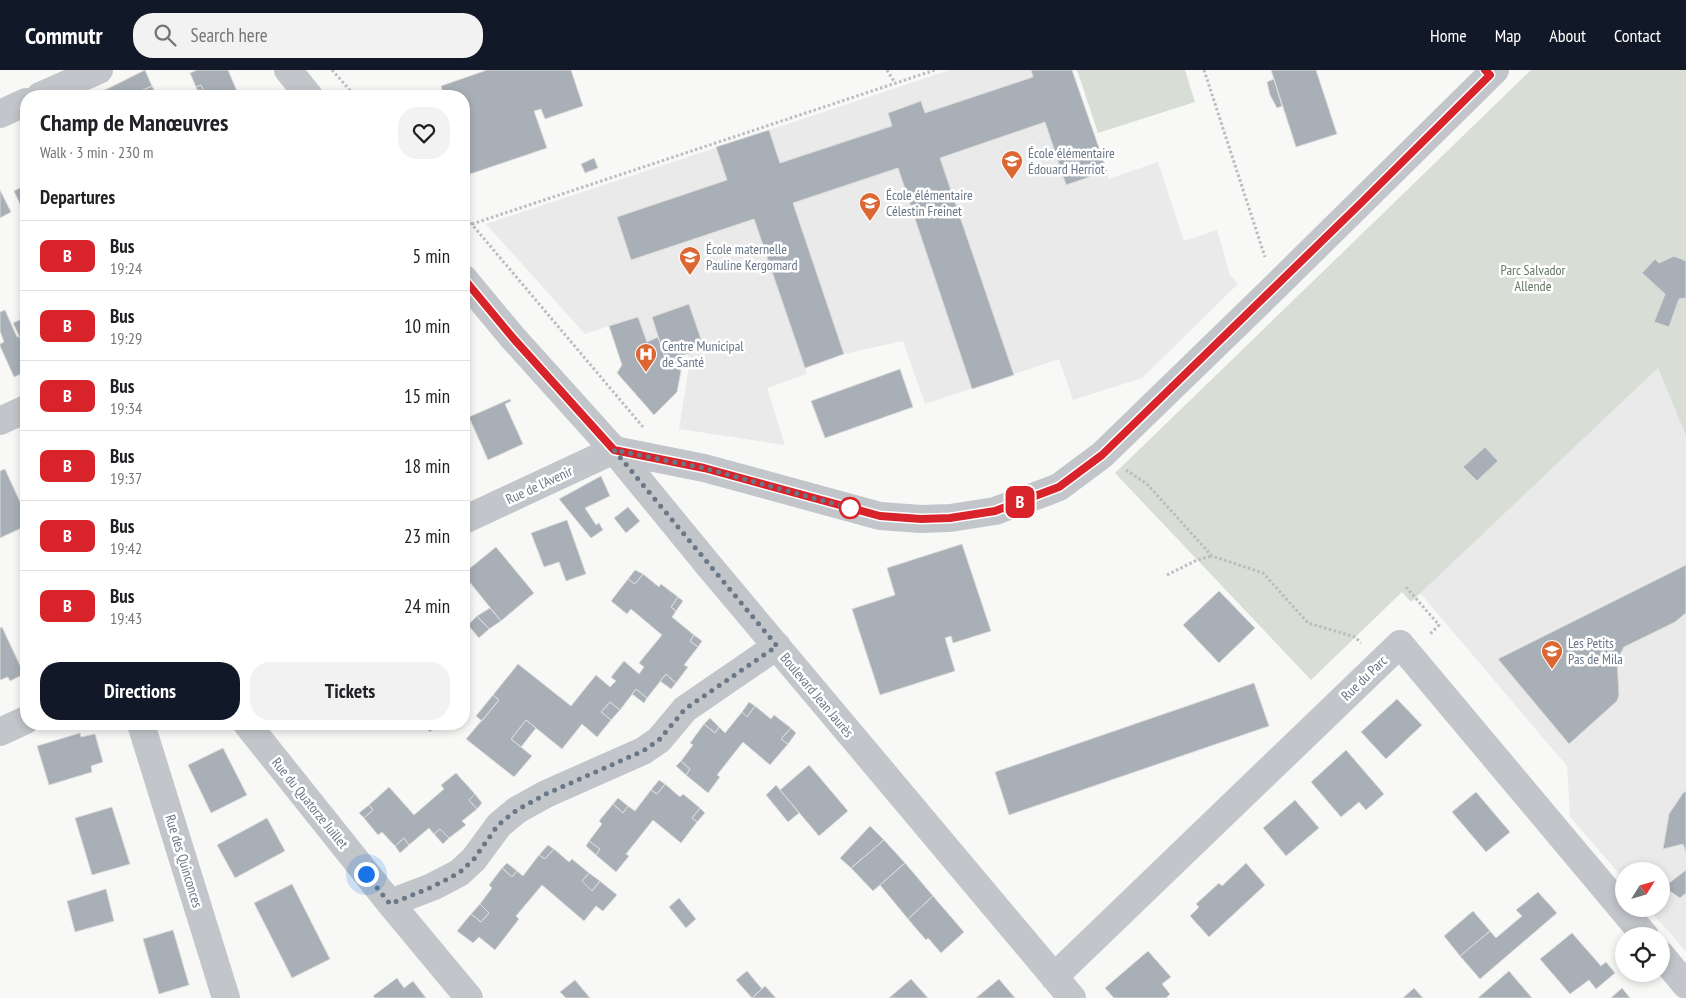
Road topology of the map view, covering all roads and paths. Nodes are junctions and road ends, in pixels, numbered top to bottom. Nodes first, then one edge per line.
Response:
1 (99, 70) edge
2 (332, 70) edge
3 (887, 70) edge
4 (935, 70) edge
5 (1204, 70) edge
6 (291, 71) edge
7 (1490, 72) edge
8 (895, 83) junction
9 (54, 90) edge
10 (305, 90) edge
11 (350, 90) edge
12 (20, 105) edge
13 (0, 114) edge
14 (472, 224) joint
15 (470, 286) edge
16 (1275, 287) junction
17 (20, 412) edge
18 (0, 420) edge
19 (646, 430) dead end
20 (614, 450) junction
21 (1102, 455) junction
22 (470, 517) edge
23 (1212, 556) junction
24 (1167, 575) dead end
25 (1406, 587) dead end
26 (1416, 598) dead end
27 (777, 646) junction
28 (1380, 664) junction
29 (20, 723) edge
30 (143, 730) edge
31 (252, 730) edge
32 (0, 732) edge
33 (390, 904) junction
34 (1637, 927) edge
35 (1670, 966) edge
36 (1054, 977) junction
37 (1686, 985) edge
38 (226, 998) edge
39 (469, 998) edge
40 (1072, 998) edge

1 - 9 street
2 - 11 path
3 - 8 path
4 - 8 path
5 - 16 path
6 - 10 street
7 - 16 street
8 - 14 path
12 - 13 street
14 - 19 path
15 - 20 street, Boulevard Jean Jaurès
16 - 21 street
17 - 18 street
20 - 21 street
20 - 22 street, Rue de l'Avenir
20 - 27 street, Boulevard Jean Jaurès
21 - 23 path
23 - 24 path
23 - 28 path
25 - 26 path
27 - 33 street
27 - 36 street, Boulevard Jean Jaurès
28 - 34 street, Rue du Parc
28 - 36 street, Rue du Parc
29 - 32 street
30 - 38 street, Rue des Quinconces
31 - 33 street, Rue du Quatorze Juillet
33 - 39 street, Rue du Quatorze Juillet
35 - 37 street
36 - 40 street, Boulevard Jean Jaurès

